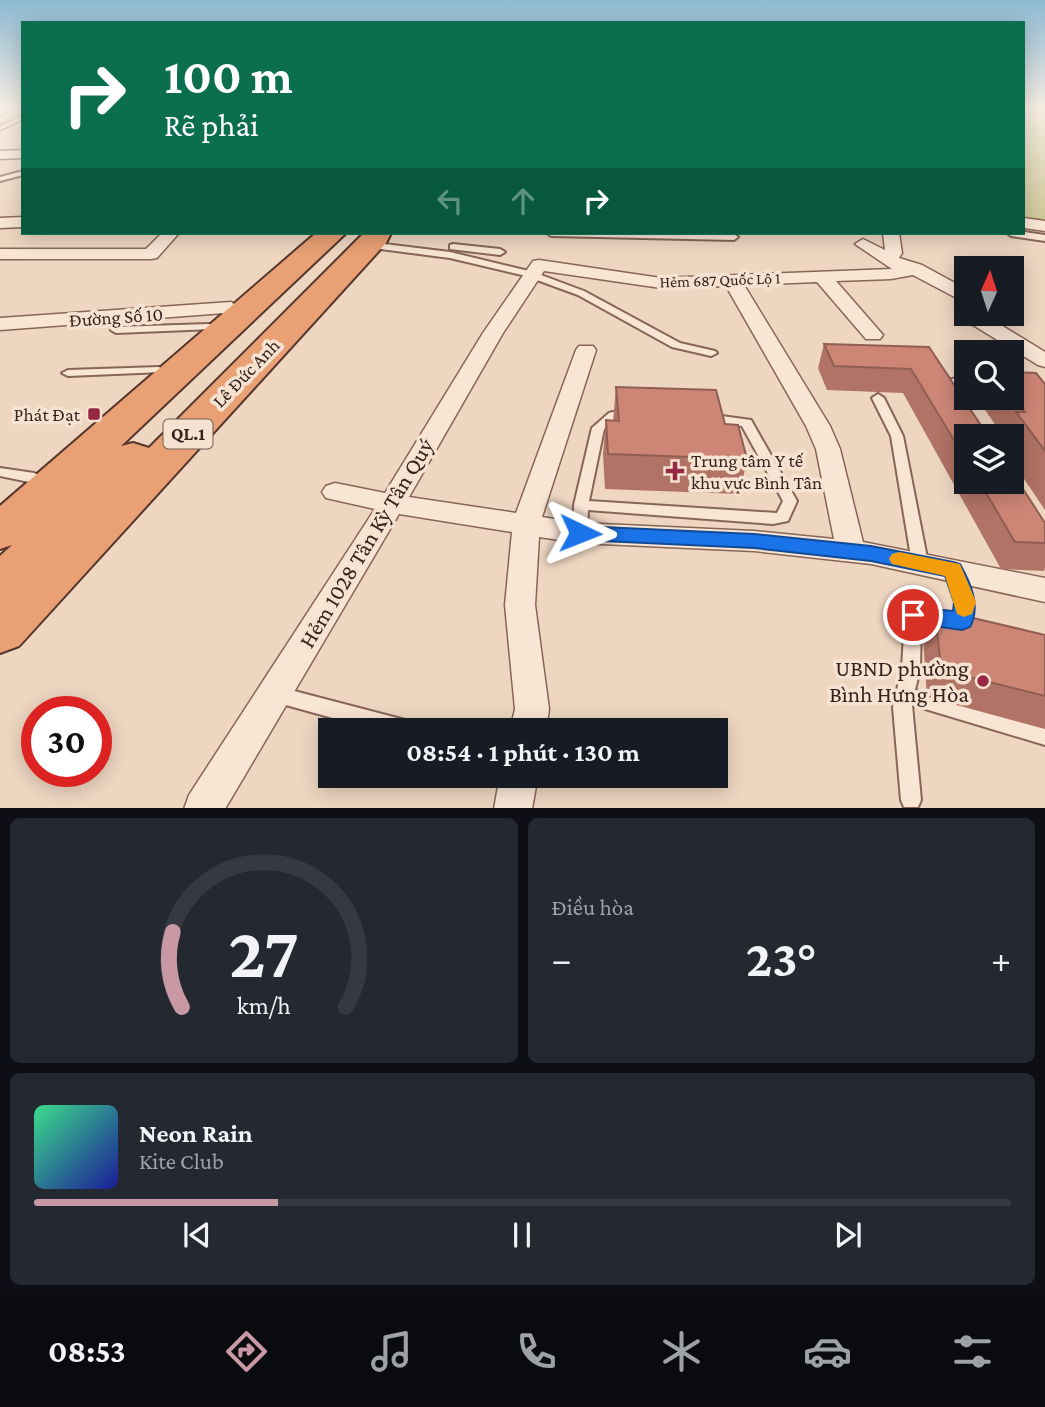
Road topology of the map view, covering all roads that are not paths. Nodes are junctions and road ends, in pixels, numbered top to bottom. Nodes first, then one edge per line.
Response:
1 (21, 154) edge
2 (0, 155) edge
3 (21, 174) edge
4 (0, 179) edge
5 (1025, 223) edge
6 (1045, 226) edge
7 (169, 235) edge
8 (316, 235) edge
9 (642, 235) edge
10 (891, 235) edge
11 (1025, 235) edge
12 (363, 236) edge
13 (734, 237) dead end
14 (1045, 238) edge
15 (863, 244) dead end
16 (500, 253) dead end
17 (0, 254) edge
18 (901, 267) junction
19 (530, 276) junction
20 (821, 276) junction
21 (732, 280) junction
22 (954, 299) edge
23 (220, 318) junction
24 (0, 324) edge
25 (994, 326) edge
26 (1017, 326) edge
27 (117, 330) dead end
28 (873, 335) dead end
29 (1045, 342) edge
30 (586, 350) dead end
31 (711, 353) dead end
32 (1045, 361) edge
33 (159, 370) junction
34 (68, 373) dead end
35 (954, 382) edge
36 (954, 396) edge
37 (878, 398) dead end
38 (640, 416) edge
39 (692, 416) edge
40 (17, 475) edge
41 (335, 492) dead end
42 (392, 505) junction
43 (581, 505) junction
44 (0, 509) edge
45 (84, 524) junction
46 (526, 526) junction
47 (0, 532) edge
48 (580, 533) junction
49 (851, 551) junction
50 (920, 563) junction
51 (953, 570) junction
52 (0, 587) edge
53 (1045, 590) edge
54 (0, 631) edge
55 (275, 694) junction
56 (904, 695) junction
57 (365, 718) edge
58 (530, 718) edge
59 (1045, 736) edge
60 (517, 788) edge
61 (911, 800) dead end
62 (204, 808) edge
63 (513, 808) edge

1 - 2 street
3 - 4 lane
5 - 6 street
7 - 17 street
8 - 23 highway
9 - 13 lane
10 - 18 street
11 - 14 lane
12 - 16 lane
12 - 19 lane
12 - 45 highway, Lê Đức Anh / QL.1
12 - 47 highway, QL.1
15 - 18 street
18 - 20 street, Hẻm 687 Quốc Lộ 1
18 - 22 street
19 - 21 street, Hẻm 687 Quốc Lộ 1
19 - 31 lane
19 - 42 street, Hẻm 1028 Tân Kỳ Tân Quý
20 - 21 street, Hẻm 687 Quốc Lộ 1
20 - 28 street
21 - 49 street
23 - 24 street, Đường Số 10
23 - 27 lane
23 - 33 highway
25 - 32 street
26 - 29 street
30 - 46 street
33 - 34 lane
33 - 40 highway
35 - 36 lane
37 - 50 lane
38 - 43 lane
39 - 43 lane
40 - 44 highway
41 - 42 street
42 - 46 street
42 - 55 street, Hẻm 1028 Tân Kỳ Tân Quý
43 - 48 lane
45 - 52 highway, Lê Đức Anh / QL.1
45 - 54 highway, Lê Đức Anh / QL.1
46 - 48 street
46 - 58 street
48 - 49 street
49 - 50 street
50 - 51 street
51 - 53 street
51 - 56 lane
55 - 57 lane
55 - 62 street, Hẻm 1028 Tân Kỳ Tân Quý
56 - 59 lane
56 - 61 lane
60 - 63 street

